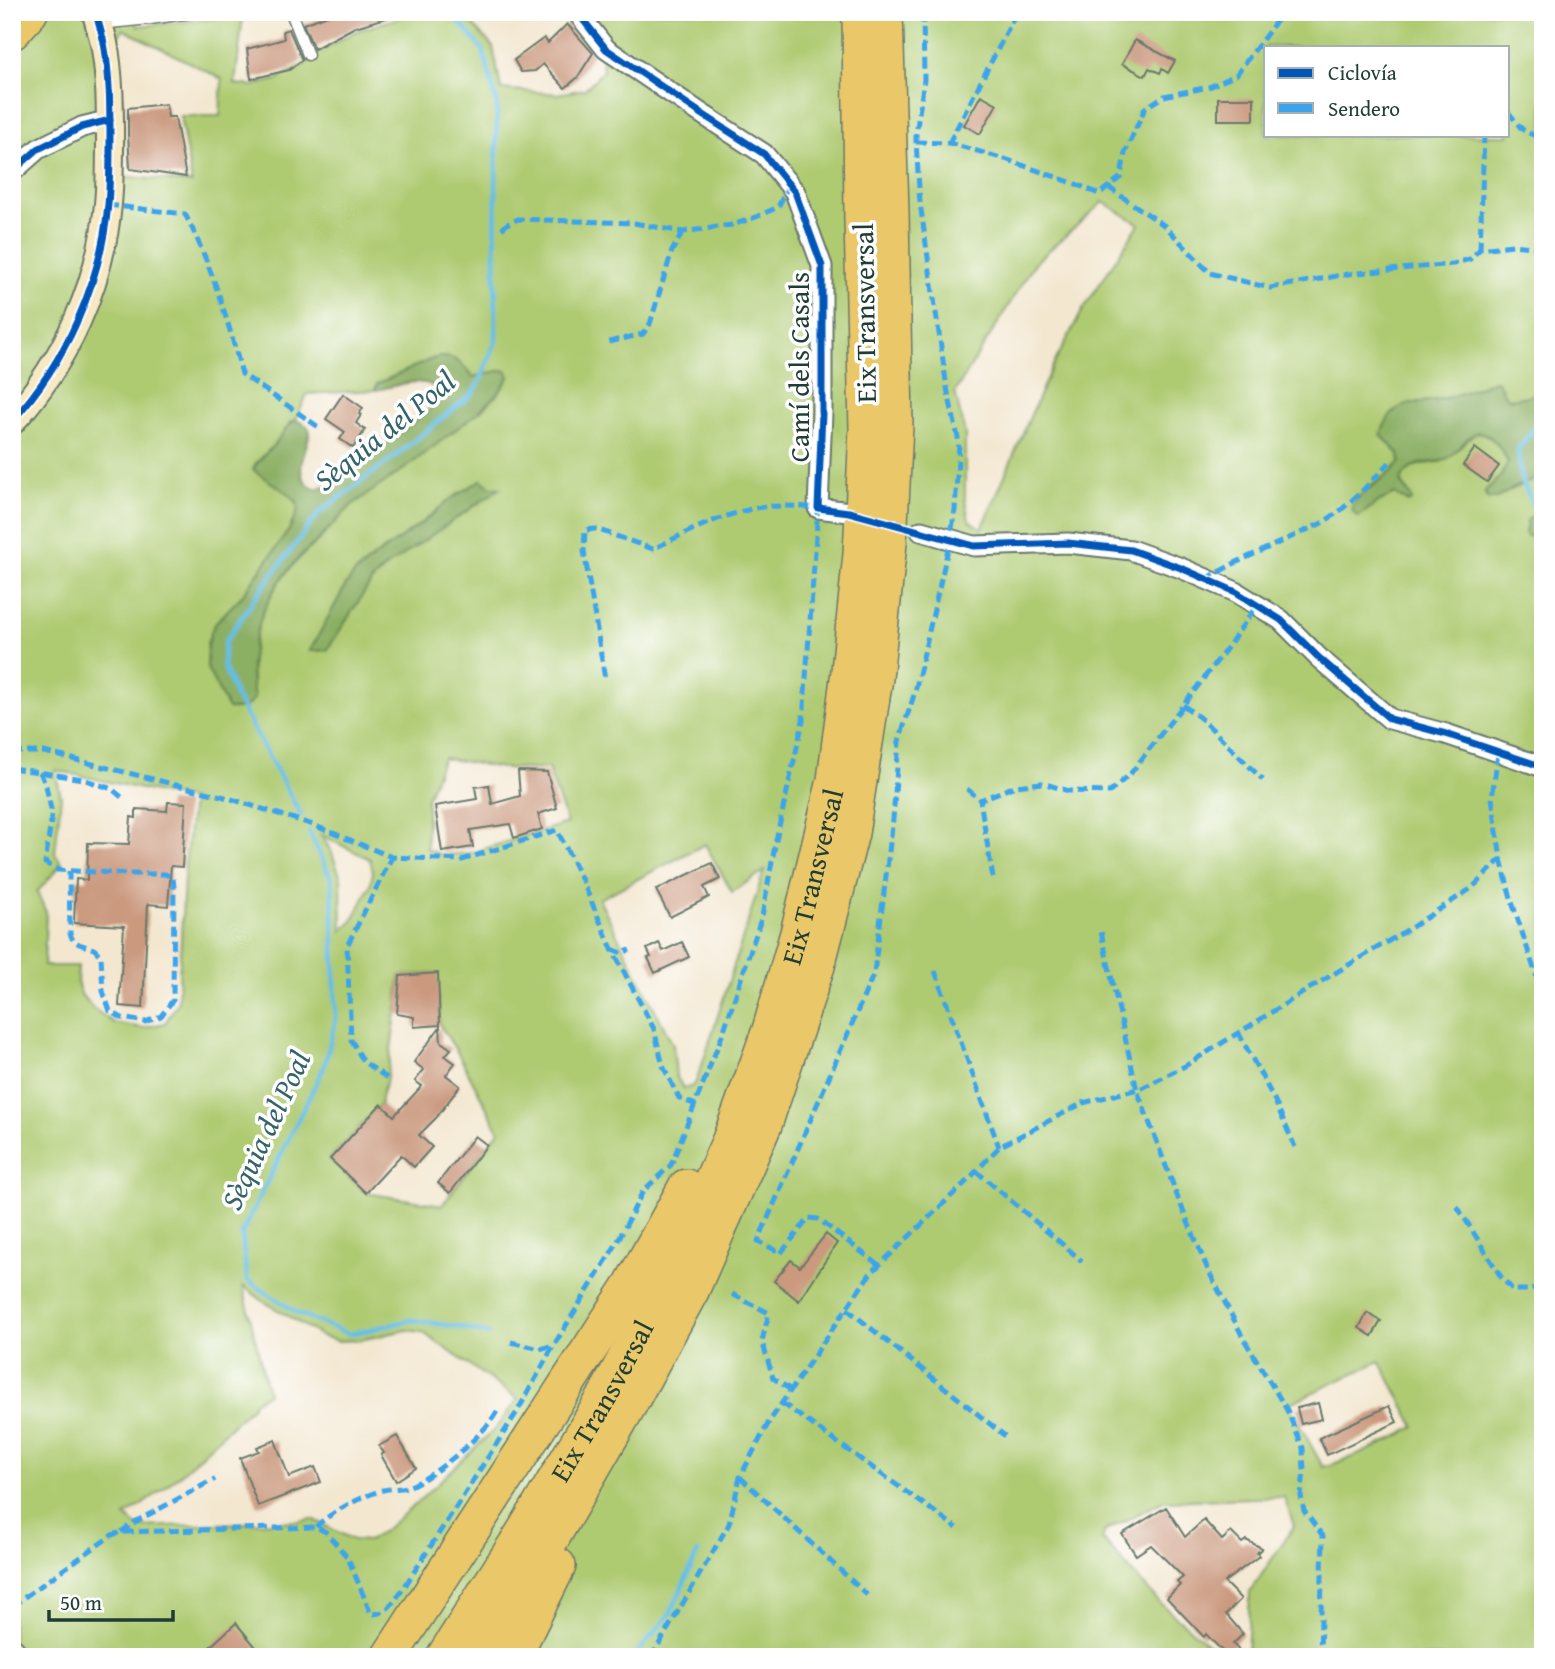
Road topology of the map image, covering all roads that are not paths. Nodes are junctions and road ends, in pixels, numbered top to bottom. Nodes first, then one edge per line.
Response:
1 (30, 12) edge
2 (198, 12) edge
3 (289, 12) edge
4 (576, 12) edge
5 (860, 12) edge
6 (885, 12) edge
7 (98, 18) edge
8 (12, 32) edge
9 (308, 55) dead end
10 (110, 120) junction
11 (12, 172) edge
12 (12, 421) edge
13 (849, 512) dead end
14 (922, 531) dead end
15 (849, 671) junction
16 (1543, 767) edge
17 (691, 1291) junction
18 (12, 1653) edge
19 (15, 1657) edge
20 (389, 1657) edge
21 (444, 1657) edge
22 (478, 1657) edge
23 (513, 1657) edge

1 - 8 highway
2 - 7 lane
3 - 9 lane
4 - 13 street, Camí dels Casals
5 - 15 highway, Eix Transversal
6 - 17 highway, Eix Transversal
7 - 10 street
10 - 11 street
10 - 12 street
14 - 16 street
15 - 20 highway
15 - 21 highway, Eix Transversal
17 - 22 highway, Eix Transversal
17 - 23 highway
18 - 19 street

